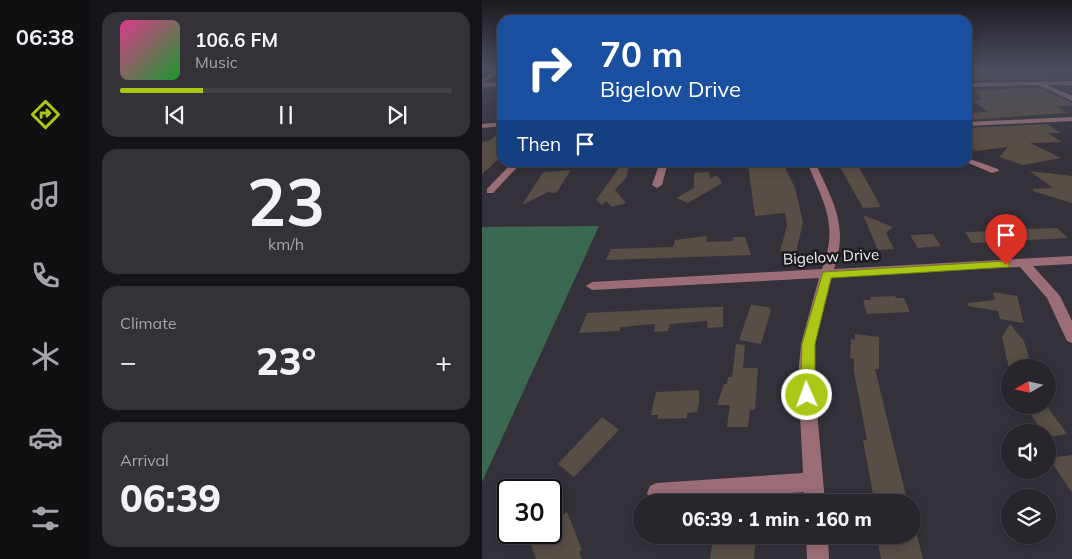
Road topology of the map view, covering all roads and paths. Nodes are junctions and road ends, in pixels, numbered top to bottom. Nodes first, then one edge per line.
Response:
1 (1072, 120) edge
2 (497, 124) edge
3 (972, 124) edge
4 (482, 126) edge
5 (972, 162) edge
6 (513, 167) edge
7 (662, 167) edge
8 (813, 167) edge
9 (995, 171) dead end
10 (657, 185) dead end
11 (490, 191) dead end
12 (1072, 260) edge
13 (1024, 264) junction
14 (827, 274) junction
15 (592, 286) dead end
16 (1072, 337) edge
17 (814, 482) junction
18 (657, 493) dead end
19 (815, 494) edge
20 (817, 544) edge
21 (818, 559) edge

1 - 3 street
2 - 4 street
5 - 9 street
6 - 11 street
7 - 10 street
8 - 14 street
12 - 13 street, Bigelow Drive
13 - 14 street, Bigelow Drive
13 - 16 street
14 - 15 street, Bigelow Drive
14 - 17 street
17 - 18 street
17 - 19 street
20 - 21 street

